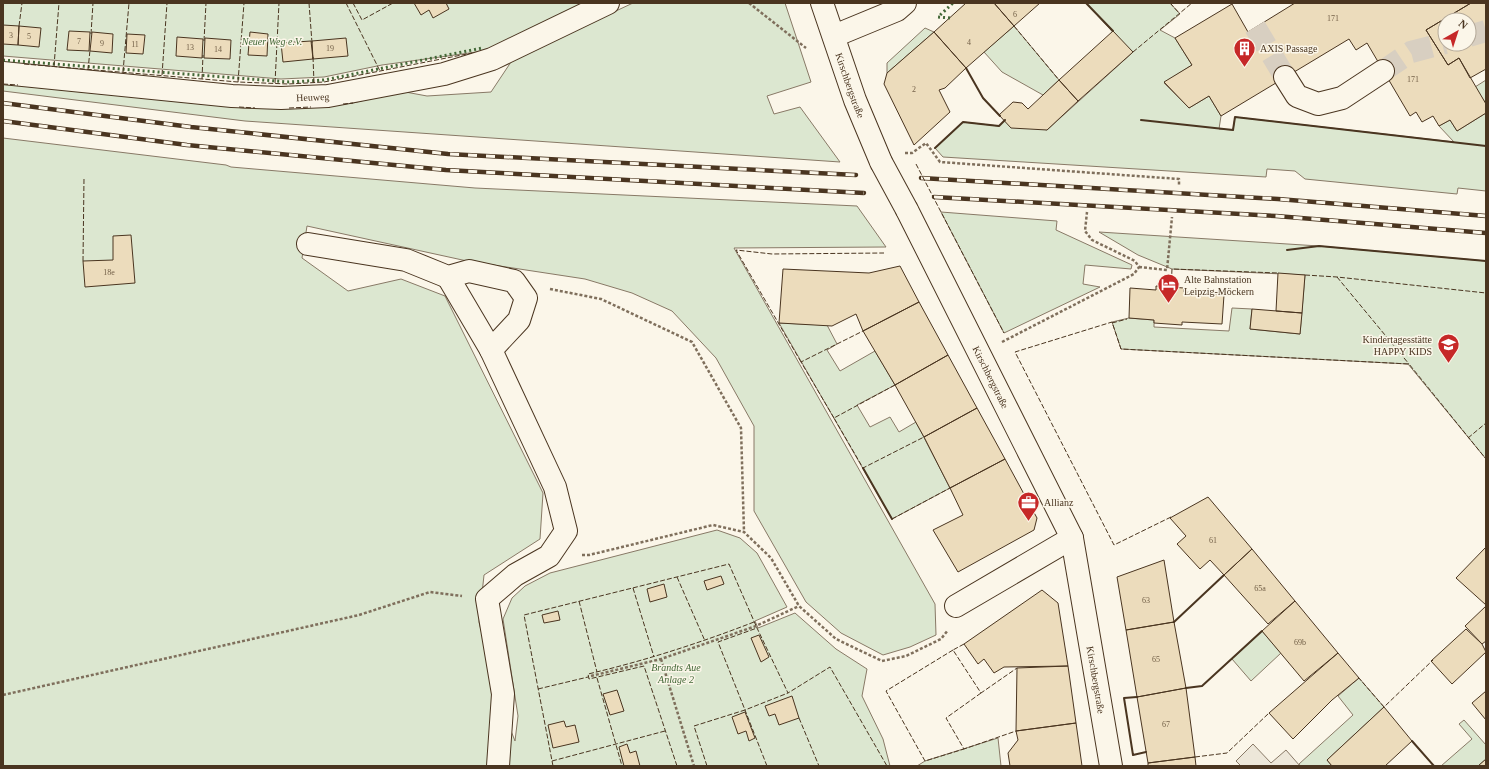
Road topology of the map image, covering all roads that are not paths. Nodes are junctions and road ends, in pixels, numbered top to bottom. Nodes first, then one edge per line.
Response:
1 (608, 3) edge
2 (822, 3) edge
3 (905, 3) edge
4 (834, 36) junction
5 (1383, 71) tunnel mouth
6 (3, 73) edge
7 (1285, 77) tunnel mouth
8 (308, 244) dead end
9 (448, 277) junction
10 (491, 350) junction
11 (1072, 538) junction
12 (956, 606) dead end
13 (498, 766) edge
14 (1111, 766) edge

1 - 6 street, Heuweg
2 - 4 street, Kirschbergstraße
3 - 4 street
4 - 11 street, Kirschbergstraße, bridge
5 - 7 street
8 - 9 street
9 - 10 street
9 - 10 street
10 - 13 street
11 - 12 street
11 - 14 street, Kirschbergstraße

